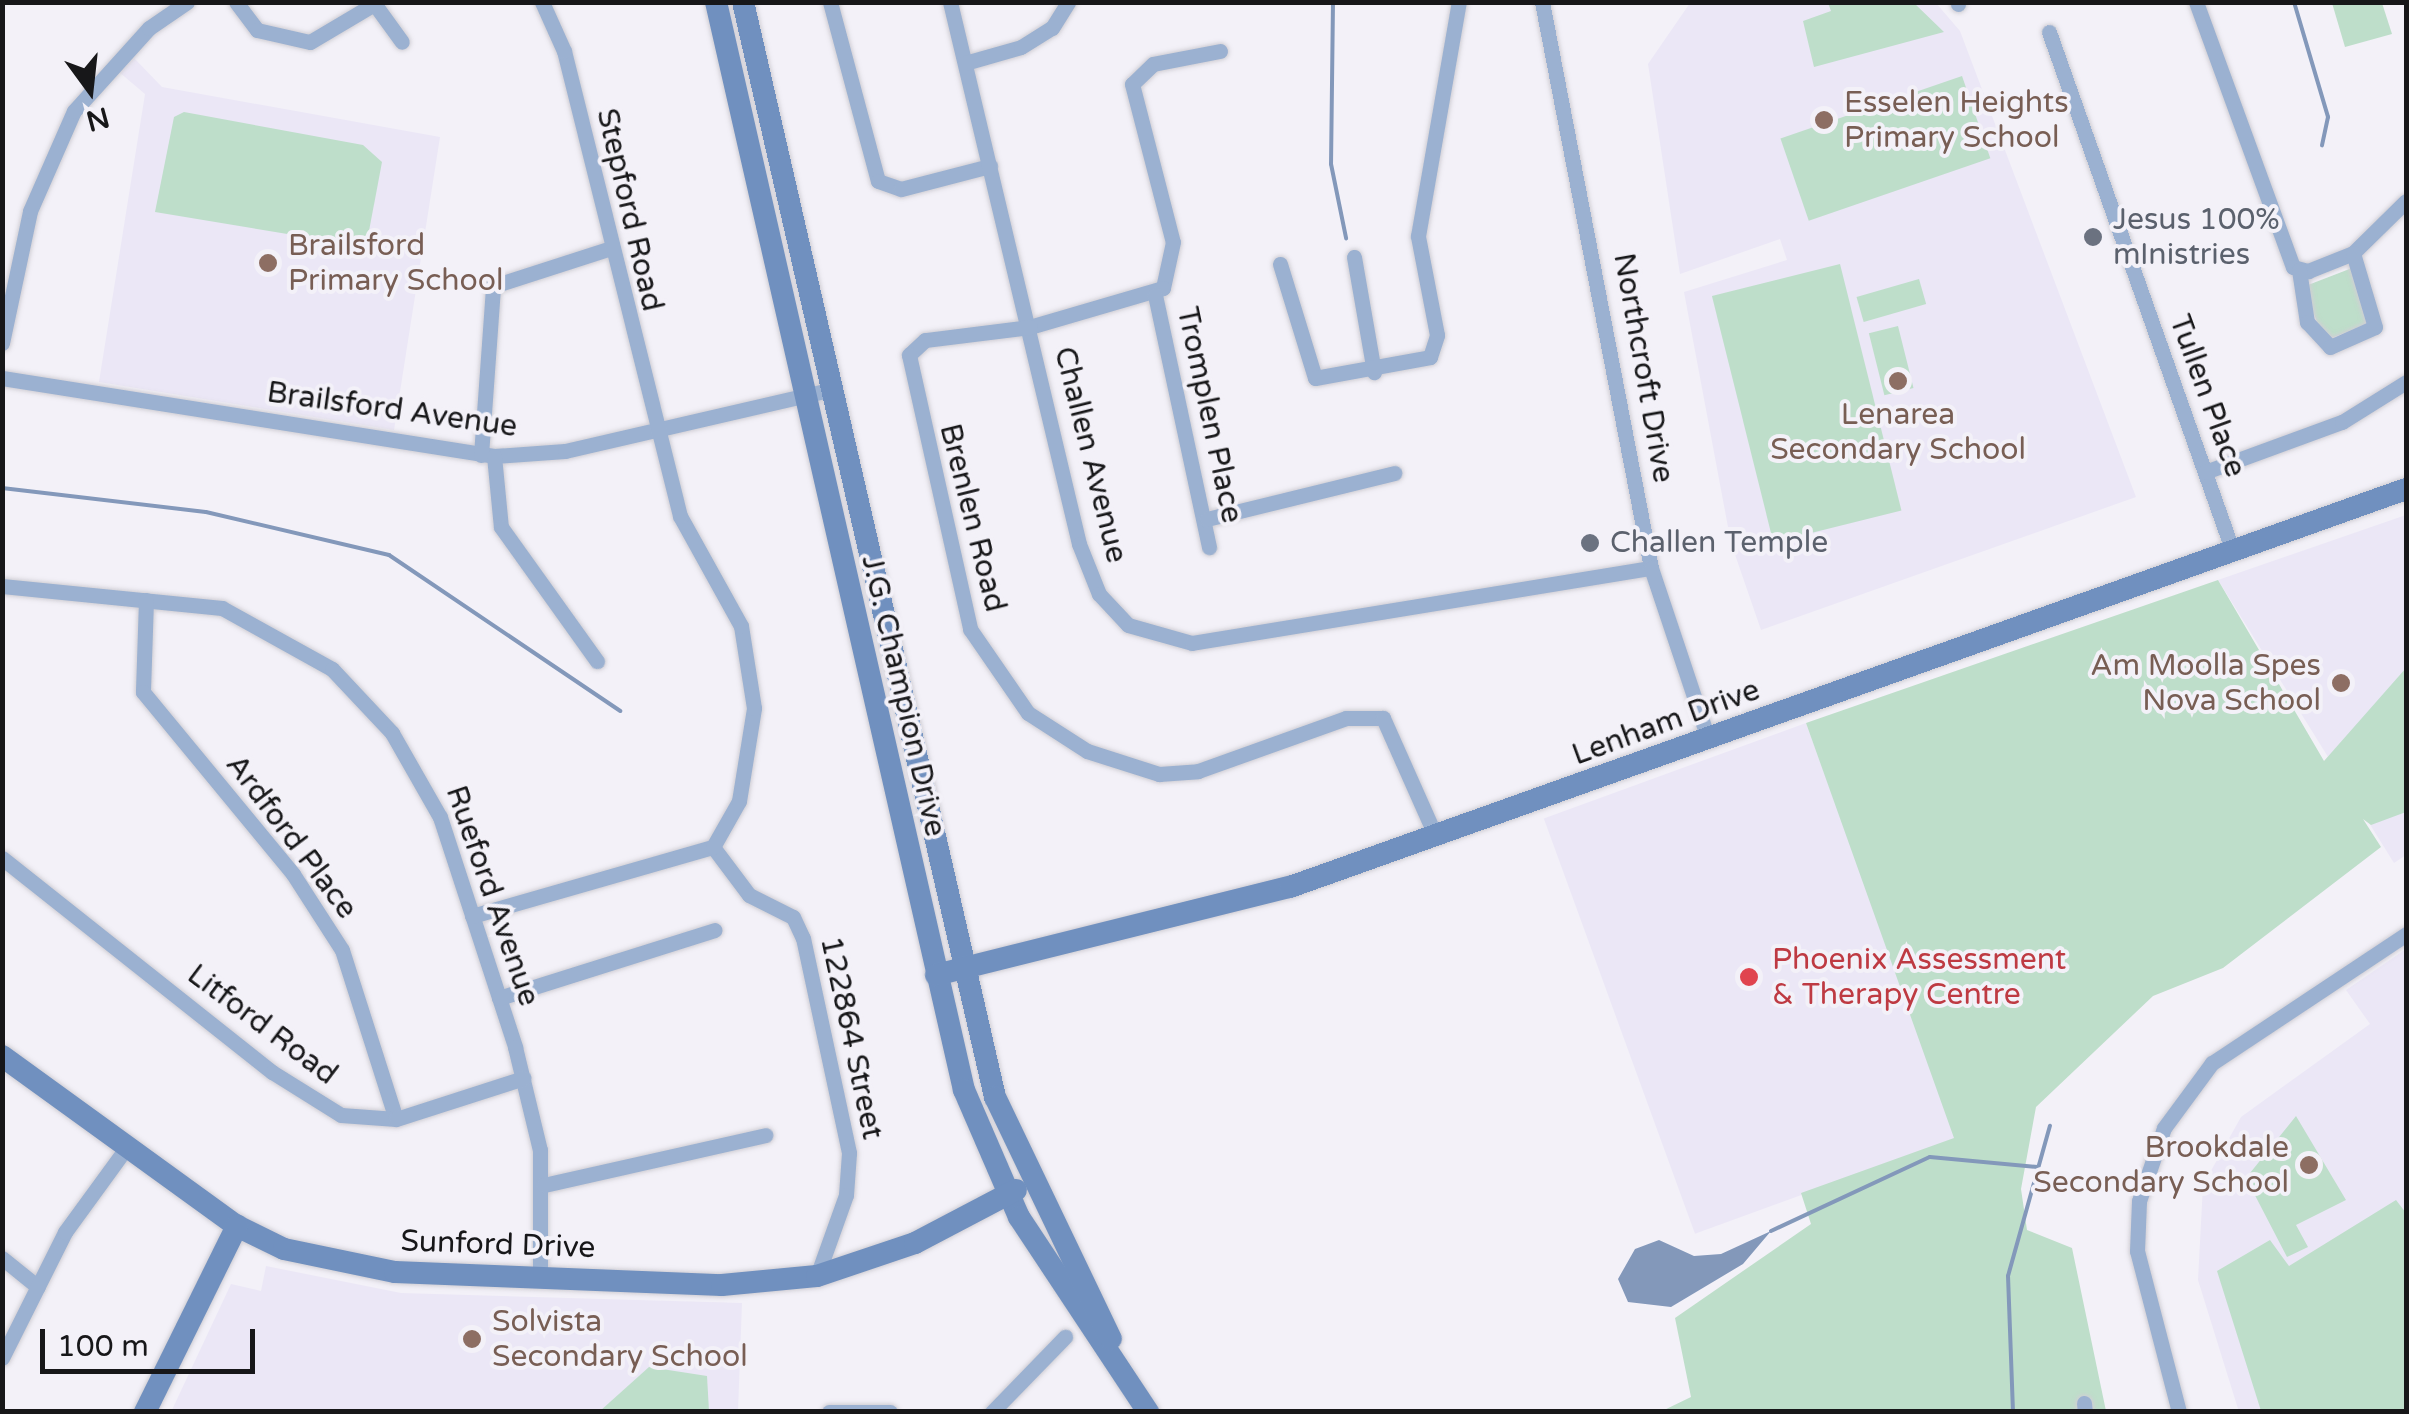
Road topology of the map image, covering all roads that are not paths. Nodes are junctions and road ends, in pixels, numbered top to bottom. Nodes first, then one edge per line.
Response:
1 (187, 2) edge
2 (236, 2) edge
3 (716, 2) edge
4 (743, 2) edge
5 (830, 2) edge
6 (950, 2) edge
7 (1068, 2) edge
8 (1459, 2) edge
9 (1562, 2) edge
10 (2196, 2) edge
11 (373, 3) edge
12 (545, 3) edge
13 (1543, 6) edge
14 (2049, 32) dead end
15 (402, 42) dead end
16 (1220, 51) dead end
17 (965, 63) junction
18 (990, 166) junction
19 (2406, 201) edge
20 (608, 249) junction
21 (2353, 253) junction
22 (1354, 257) dead end
23 (1280, 264) dead end
24 (2298, 270) junction
25 (1155, 294) junction
26 (1030, 327) junction
27 (2, 343) edge
28 (1374, 372) junction
29 (2, 378) edge
30 (2406, 382) edge
31 (830, 390) junction
32 (805, 396) junction
33 (656, 432) junction
34 (488, 456) junction
35 (2205, 472) junction
36 (1394, 473) dead end
37 (2406, 490) edge
38 (1207, 519) junction
39 (1209, 547) dead end
40 (2233, 552) junction
41 (1651, 568) junction
42 (2, 586) edge
43 (146, 600) junction
44 (597, 661) dead end
45 (1708, 738) junction
46 (1436, 837) junction
47 (712, 848) junction
48 (2, 858) edge
49 (472, 916) junction
50 (716, 930) dead end
51 (2406, 934) edge
52 (961, 969) junction
53 (936, 976) junction
54 (499, 998) junction
55 (2, 1056) edge
56 (524, 1078) junction
57 (396, 1119) junction
58 (765, 1135) dead end
59 (124, 1151) junction
60 (1034, 1180) junction
61 (544, 1185) junction
62 (1006, 1195) junction
63 (237, 1226) junction
64 (2, 1258) edge
65 (817, 1276) junction
66 (540, 1277) junction
67 (38, 1287) junction
68 (1064, 1337) dead end
69 (2, 1358) edge
70 (1122, 1366) junction
71 (145, 1412) edge
72 (829, 1412) edge
73 (890, 1412) edge
74 (992, 1412) edge
75 (1148, 1412) edge
76 (2179, 1412) edge

1 - 27 street
2 - 11 street
3 - 32 main road, J.G. Champion Drive
4 - 31 main road, J.G. Champion Drive
5 - 18 street
6 - 17 street, Challen Avenue
7 - 17 street
8 - 28 street
9 - 13 street
10 - 24 street
11 - 15 street
12 - 20 street, Stepford Road
13 - 41 street, Northcroft Drive
14 - 35 street, Tullen Place
16 - 25 street, Tromplen Place
17 - 18 street, Challen Avenue
18 - 26 street, Challen Avenue
19 - 21 street
20 - 33 street, Stepford Road
20 - 34 street
21 - 24 street
21 - 24 street
22 - 28 street
23 - 28 street
25 - 26 street, Tromplen Place
25 - 38 street, Tromplen Place
26 - 41 street, Challen Avenue
26 - 46 street, Brenlen Road
29 - 34 street, Brailsford Avenue
30 - 35 street
31 - 32 street, Brailsford Avenue
31 - 52 main road, J.G. Champion Drive
32 - 33 street, Brailsford Avenue
32 - 53 main road, J.G. Champion Drive
33 - 34 street, Brailsford Avenue
33 - 47 street, Stepford Road
34 - 44 street
35 - 40 street, Tullen Place
36 - 38 street
37 - 40 main road, Lenham Drive
38 - 39 street, Tromplen Place
40 - 45 main road, Lenham Drive
41 - 45 street, Northcroft Drive
42 - 43 street, Rueford Avenue
43 - 49 street, Rueford Avenue
43 - 57 street, Ardford Place
45 - 46 main road, Lenham Drive
46 - 52 main road, Lenham Drive
47 - 49 street
47 - 65 street, 122864 Street
48 - 57 street, Litford Road
49 - 54 street, Rueford Avenue
50 - 54 street
51 - 76 street
52 - 53 main road, Lenham Drive
52 - 60 main road, J.G. Champion Drive
53 - 62 main road, J.G. Champion Drive
54 - 56 street, Rueford Avenue
55 - 59 main road, Sunford Drive
56 - 57 street, Litford Road
56 - 61 street, Rueford Avenue
58 - 61 street
59 - 63 main road, Sunford Drive
59 - 67 street
60 - 62 main road, Sunford Drive
60 - 70 main road, J.G. Champion Drive
61 - 66 street, Rueford Avenue
62 - 65 main road, Sunford Drive
62 - 70 main road, J.G. Champion Drive
63 - 66 main road, Sunford Drive
63 - 71 main road
64 - 67 street
65 - 66 main road, Sunford Drive
67 - 69 street
68 - 74 street
70 - 75 main road, J.G. Champion Drive
72 - 73 street

